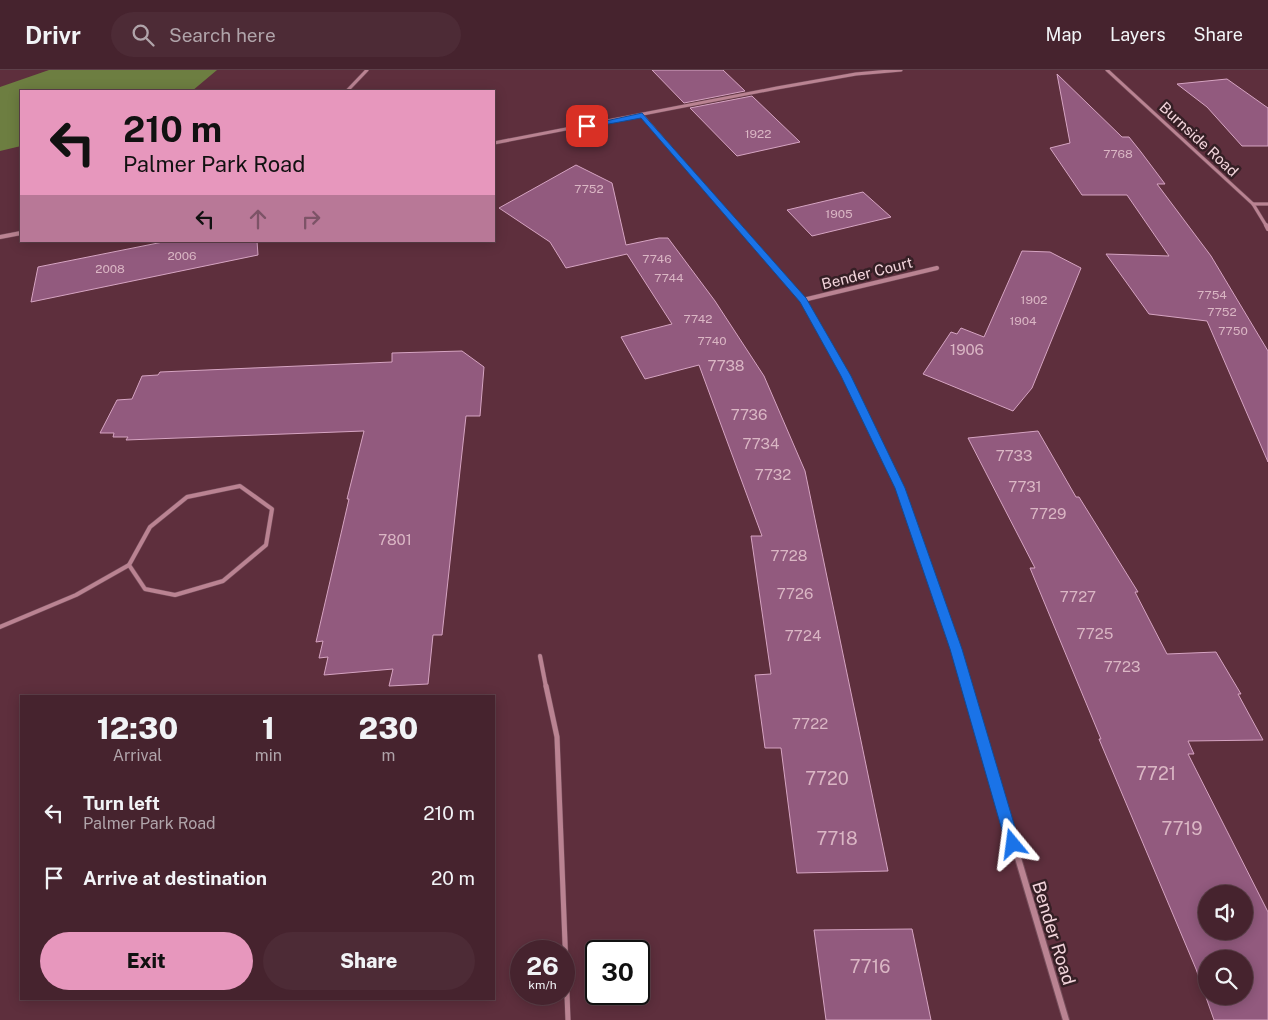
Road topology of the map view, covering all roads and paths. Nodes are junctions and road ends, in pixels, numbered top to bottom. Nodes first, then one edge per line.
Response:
1 (368, 70) edge
2 (902, 70) edge
3 (1107, 70) edge
4 (348, 90) edge
5 (642, 115) junction
6 (495, 142) edge
7 (1253, 204) junction
8 (1268, 204) edge
9 (1268, 229) edge
10 (20, 233) edge
11 (0, 237) edge
12 (937, 268) dead end
13 (803, 300) junction
14 (129, 565) junction
15 (0, 627) edge
16 (540, 656) dead end
17 (568, 1020) edge
18 (1066, 1020) edge

1 - 4 street
2 - 5 street
3 - 7 street, Burnside Road
5 - 6 street
5 - 13 street, Bender Road
7 - 8 street
7 - 9 street, Burnside Road
10 - 11 street
12 - 13 street, Bender Court
13 - 18 street, Bender Road
14 - 14 lane
14 - 15 lane
16 - 17 lane

